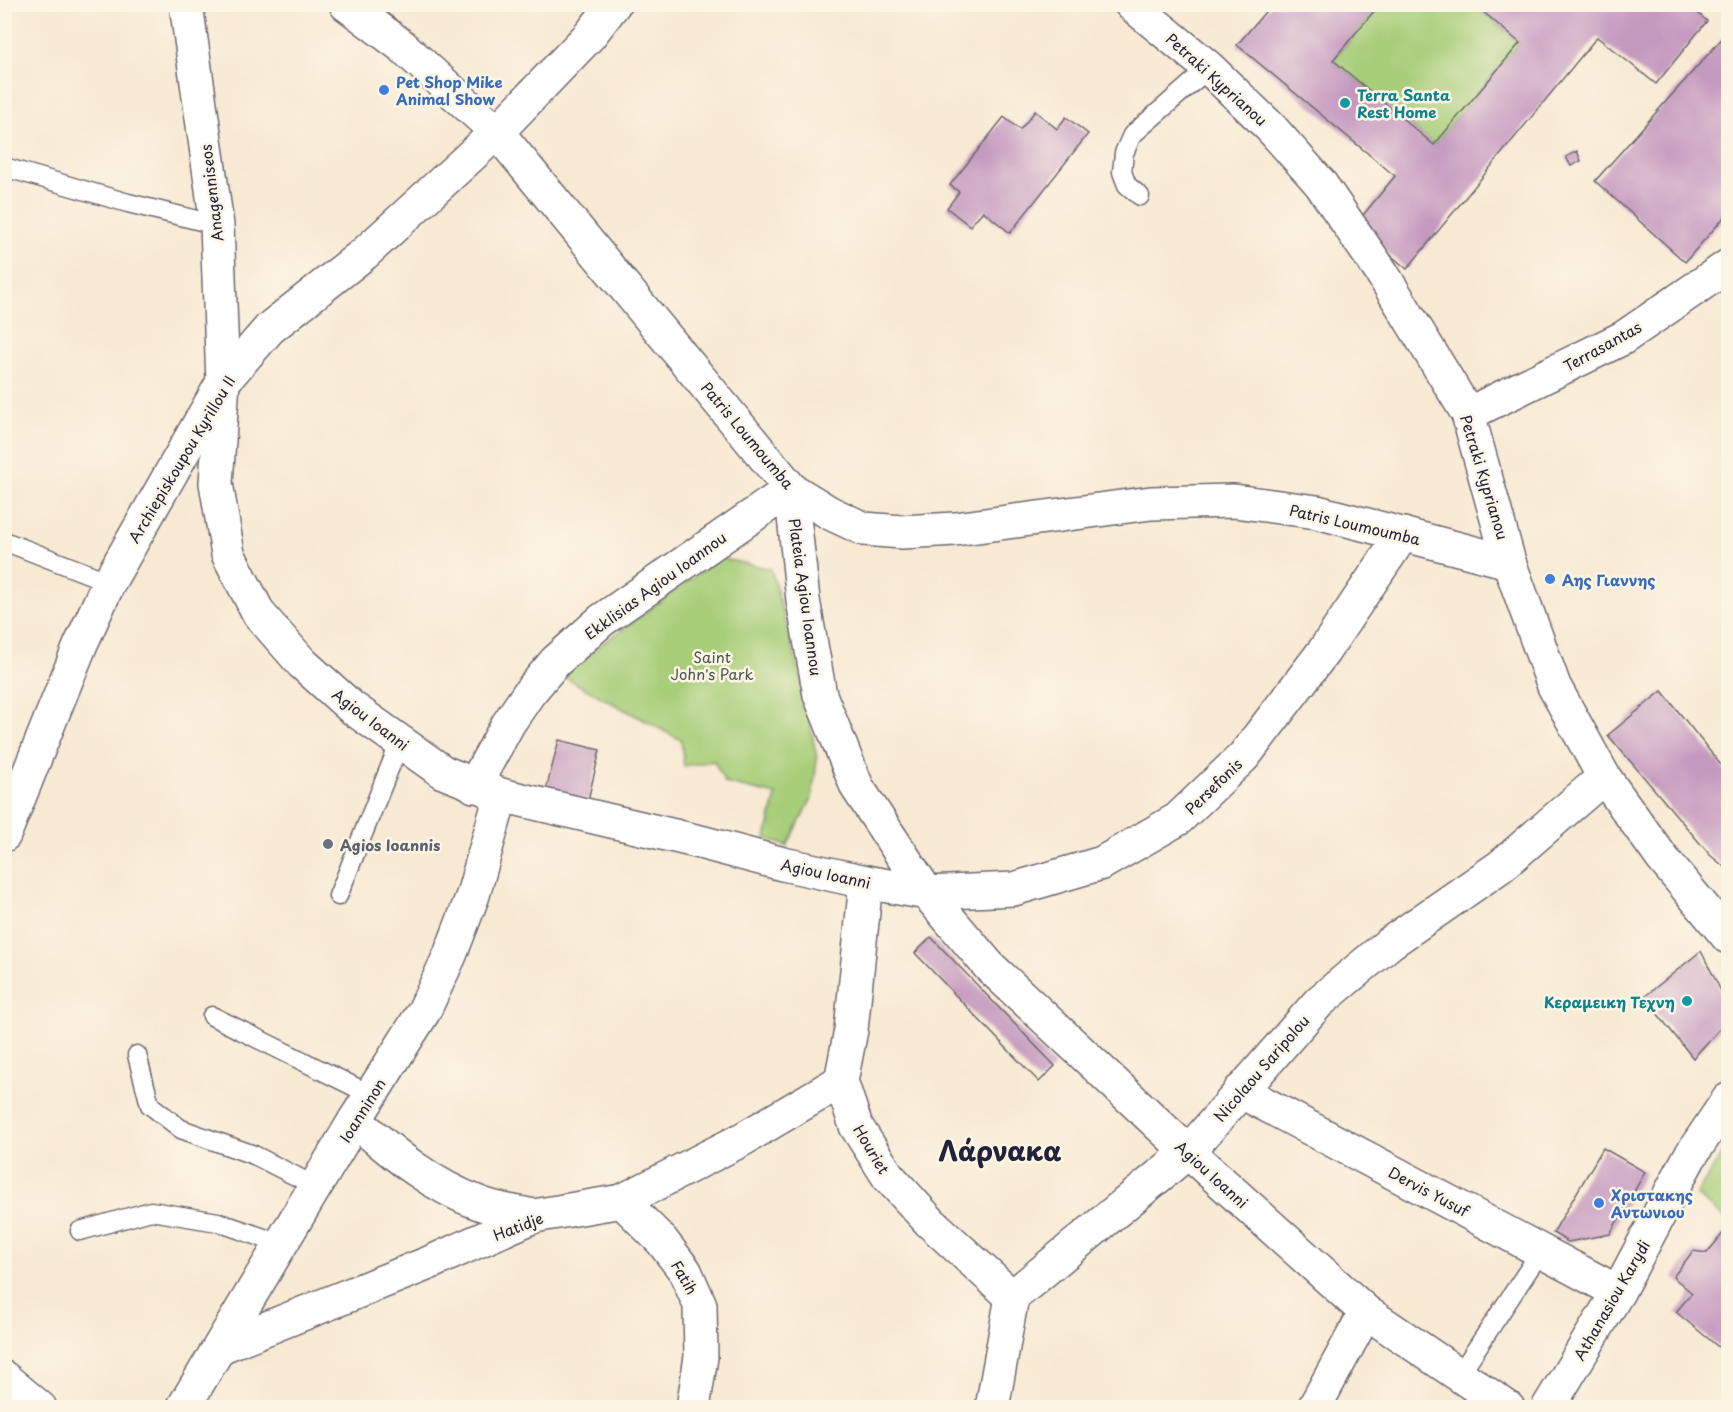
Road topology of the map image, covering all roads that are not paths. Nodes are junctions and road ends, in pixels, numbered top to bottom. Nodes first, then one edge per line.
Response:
1 (186, 4) edge
2 (346, 4) edge
3 (614, 4) edge
4 (1131, 4) edge
5 (1209, 69) junction
6 (498, 132) junction
7 (4, 167) edge
8 (1140, 196) dead end
9 (217, 225) junction
10 (1728, 266) edge
11 (223, 382) junction
12 (1468, 414) junction
13 (791, 489) junction
14 (1403, 534) junction
15 (4, 541) edge
16 (1509, 562) junction
17 (109, 582) junction
18 (400, 742) junction
19 (1604, 777) junction
20 (488, 790) junction
21 (4, 835) edge
22 (866, 882) junction
23 (927, 893) junction
24 (338, 896) dead end
25 (1728, 937) edge
26 (212, 1016) dead end
27 (137, 1055) dead end
28 (841, 1081) junction
29 (1240, 1091) junction
30 (1728, 1100) edge
31 (363, 1108) junction
32 (1188, 1152) junction
33 (315, 1186) junction
34 (622, 1202) junction
35 (534, 1216) junction
36 (80, 1231) dead end
37 (281, 1244) junction
38 (1541, 1251) junction
39 (1618, 1292) junction
40 (1012, 1297) junction
41 (1366, 1312) junction
42 (220, 1347) junction
43 (1459, 1375) junction
44 (4, 1378) edge
45 (40, 1407) edge
46 (183, 1407) edge
47 (693, 1407) edge
48 (992, 1407) edge
49 (1314, 1407) edge
50 (1508, 1407) edge
51 (1548, 1407) edge

1 - 9 street, Anagenniseos
2 - 6 street, Patris Loumoumba
3 - 6 street, Archiepiskoupou Kyrillou II
4 - 5 street, Petraki Kyprianou
5 - 8 lane
5 - 12 street, Petraki Kyprianou
6 - 11 street, Archiepiskoupou Kyrillou II
6 - 13 street, Patris Loumoumba
7 - 9 lane
9 - 11 street, Anagenniseos
10 - 12 street, Terrasantas
11 - 17 street, Archiepiskoupou Kyrillou II
11 - 18 street, Agiou Ioanni
12 - 16 street, Petraki Kyprianou
13 - 14 street, Patris Loumoumba
13 - 20 street, Ekklisias Agiou Ioannou
13 - 23 street, Plateia Agiou Ioannou
14 - 16 street, Patris Loumoumba
14 - 23 street, Persefonis
15 - 17 lane
16 - 19 street, Petraki Kyprianou
17 - 21 street, Archiepiskoupou Kyrillou II
18 - 20 street, Agiou Ioanni
18 - 24 lane
19 - 25 street, Petraki Kyprianou
19 - 29 street, Nicolaou Saripolou
20 - 22 street, Agiou Ioanni
20 - 31 street, Ioanninon
22 - 23 street, Agiou Ioanni
22 - 28 street, Houriet
23 - 32 street, Agiou Ioanni
26 - 31 lane
27 - 33 lane
28 - 34 street, Hatidje
28 - 40 street, Houriet
29 - 32 street, Nicolaou Saripolou
29 - 38 street, Dervis Yusuf
30 - 39 street, Athanasiou Karydi
31 - 33 street, Ioanninon
31 - 35 street
32 - 40 street, Nicolaou Saripolou
32 - 41 street, Agiou Ioanni
33 - 37 street, Ioanninon
34 - 35 street, Hatidje
34 - 47 street, Fatih
35 - 42 street, Hatidje
36 - 37 lane
37 - 42 street, Ioanninon
38 - 39 street, Dervis Yusuf
38 - 43 lane
39 - 51 street, Athanasiou Karydi
40 - 48 street
41 - 43 street, Agiou Ioanni
41 - 49 street
42 - 46 street, Ioanninon
43 - 50 street, Agiou Ioanni
44 - 45 street

